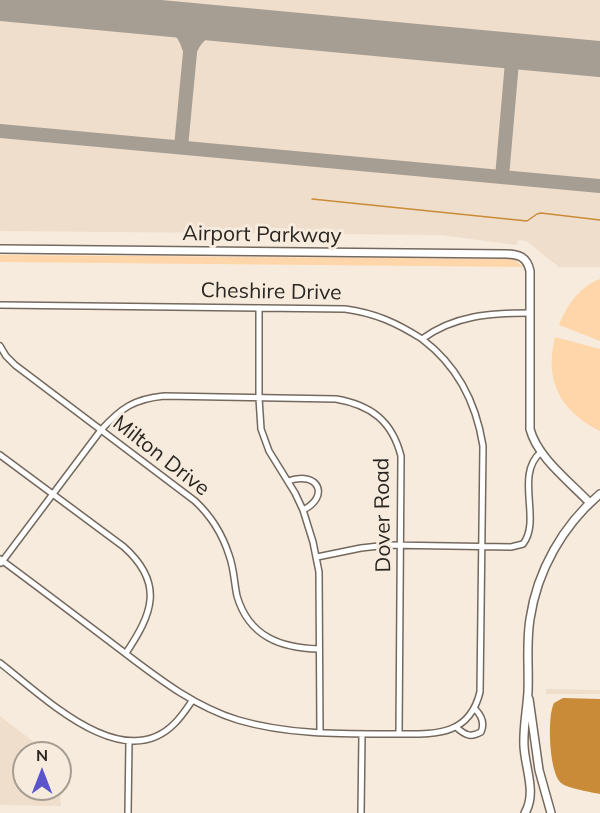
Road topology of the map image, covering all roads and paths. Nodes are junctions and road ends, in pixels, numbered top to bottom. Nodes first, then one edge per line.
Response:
1 (0, 249) edge
2 (0, 305) edge
3 (259, 308) junction
4 (530, 313) junction
5 (422, 339) junction
6 (0, 346) edge
7 (259, 398) junction
8 (101, 430) junction
9 (541, 452) junction
10 (0, 455) edge
11 (288, 481) junction
12 (600, 494) edge
13 (53, 496) junction
14 (590, 503) junction
15 (303, 510) junction
16 (401, 545) junction
17 (481, 546) junction
18 (316, 557) junction
19 (1, 561) edge
20 (319, 649) junction
21 (126, 653) junction
22 (0, 663) edge
23 (528, 694) junction
24 (192, 700) junction
25 (475, 709) junction
26 (456, 727) junction
27 (320, 733) junction
28 (362, 734) junction
29 (399, 734) junction
30 (129, 741) junction
31 (128, 813) edge
32 (361, 813) edge
33 (525, 813) edge
34 (551, 813) edge

1 - 4 street, Airport Parkway
2 - 3 street, Cheshire Drive
3 - 5 street, Cheshire Drive
3 - 7 street
4 - 5 street
4 - 9 street
5 - 17 street, Cheshire Drive
6 - 8 street, Milton Drive
7 - 8 street, Dover Road
7 - 11 street
7 - 16 street, Dover Road
8 - 13 street, Dover Road
8 - 20 street, Milton Drive
9 - 14 street
9 - 17 street
10 - 13 street
11 - 15 street
11 - 15 street
12 - 14 street
13 - 19 street, Dover Road
13 - 21 street
14 - 23 street
15 - 18 street
16 - 17 street
16 - 18 street
16 - 29 street, Dover Road
17 - 25 street, Cheshire Drive
18 - 20 street
19 - 21 street
20 - 27 street
21 - 24 street
22 - 30 street
23 - 33 street
23 - 34 street
24 - 27 street
24 - 30 street
25 - 26 street
25 - 26 street, Cheshire Drive
26 - 29 street
27 - 28 street
28 - 29 street
28 - 32 street
30 - 31 street

